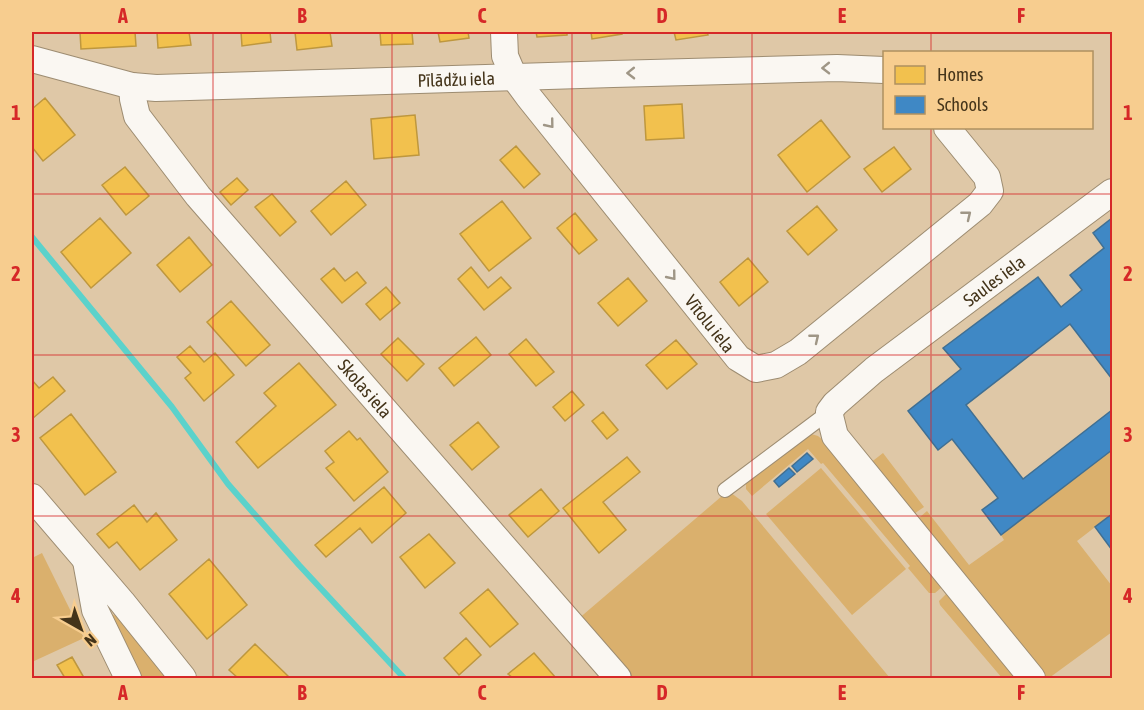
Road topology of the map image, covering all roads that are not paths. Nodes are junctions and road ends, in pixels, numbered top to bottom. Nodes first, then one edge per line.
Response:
1 (504, 32) edge
2 (32, 59) edge
3 (883, 70) edge
4 (514, 77) junction
5 (132, 86) junction
6 (948, 129) edge
7 (1113, 192) edge
8 (829, 412) junction
9 (725, 490) dead end
10 (32, 497) edge
11 (85, 559) junction
12 (128, 678) edge
13 (183, 678) edge
14 (618, 678) edge
15 (1032, 678) edge

1 - 4 street, Vītolu iela
2 - 5 street, Pīlādžu iela
3 -> 4 street, Pīlādžu iela
4 - 5 street, Pīlādžu iela
4 -> 6 street, Vītolu iela
5 - 14 street, Skolas iela
7 - 8 street, Saules iela
8 - 9 lane
8 - 15 street
10 - 11 street
11 - 12 street
11 - 13 street

